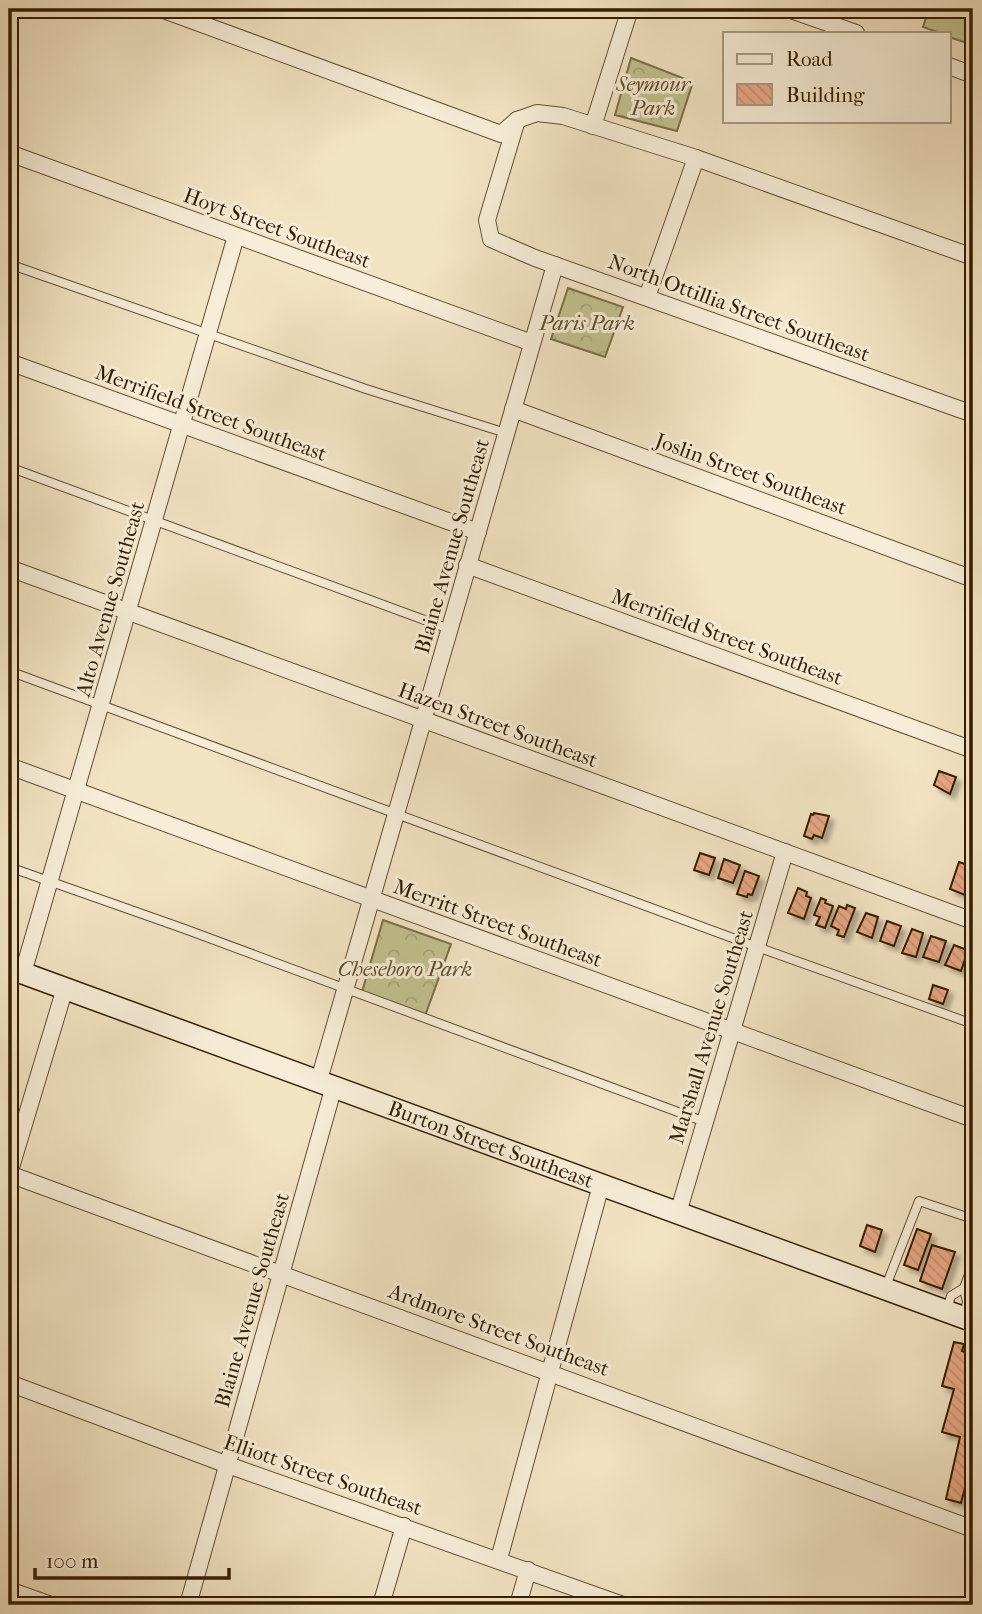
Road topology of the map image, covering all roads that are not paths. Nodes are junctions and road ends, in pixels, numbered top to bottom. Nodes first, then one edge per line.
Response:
1 (161, 9) edge
2 (630, 9) edge
3 (788, 9) edge
4 (853, 32) edge
5 (950, 66) edge
6 (973, 75) edge
7 (517, 120) junction
8 (593, 125) junction
9 (9, 153) edge
10 (696, 158) junction
11 (236, 236) junction
12 (973, 257) edge
13 (9, 264) edge
14 (555, 265) junction
15 (647, 298) junction
16 (208, 335) junction
17 (532, 343) junction
18 (9, 362) edge
19 (513, 409) junction
20 (973, 414) edge
21 (182, 426) junction
22 (506, 433) junction
23 (9, 467) edge
24 (154, 521) junction
25 (478, 532) junction
26 (467, 565) junction
27 (9, 568) edge
28 (973, 579) edge
29 (128, 611) junction
30 (449, 629) junction
31 (9, 671) edge
32 (101, 705) junction
33 (424, 721) junction
34 (973, 750) edge
35 (9, 766) edge
36 (76, 791) junction
37 (397, 813) junction
38 (785, 852) junction
39 (9, 867) edge
40 (50, 882) junction
41 (372, 898) junction
42 (973, 921) edge
43 (757, 947) junction
44 (16, 971) edge
45 (65, 988) junction
46 (345, 989) junction
47 (973, 1024) edge
48 (732, 1031) junction
49 (326, 1083) junction
50 (973, 1119) edge
51 (705, 1122) junction
52 (9, 1174) edge
53 (601, 1185) junction
54 (973, 1202) edge
55 (678, 1213) junction
56 (970, 1219) edge
57 (973, 1264) edge
58 (281, 1273) junction
59 (964, 1288) junction
60 (885, 1289) junction
61 (961, 1316) edge
62 (549, 1371) junction
63 (9, 1383) edge
64 (228, 1465) junction
65 (404, 1526) junction
66 (973, 1529) edge
67 (499, 1559) junction
68 (528, 1570) junction
69 (9, 1590) edge
70 (51, 1605) edge
71 (188, 1605) edge
72 (381, 1605) edge
73 (518, 1605) edge
74 (623, 1605) edge

1 - 7 street
2 - 8 street
3 - 4 street
5 - 6 street
7 - 8 street
7 - 14 street, North Ottillia Street Southeast
8 - 10 street
9 - 11 street, Hoyt Street Southeast
10 - 12 street
10 - 15 street
11 - 16 street, Alto Avenue Southeast
11 - 17 street, Hoyt Street Southeast
13 - 16 lane
14 - 15 street, North Ottillia Street Southeast
14 - 17 street, Blaine Avenue Southeast
15 - 20 street, North Ottillia Street Southeast
16 - 21 street, Alto Avenue Southeast
16 - 22 lane
17 - 19 street, Blaine Avenue Southeast
18 - 21 street, Merrifield Street Southeast
19 - 22 street, Blaine Avenue Southeast
19 - 28 street, Joslin Street Southeast
21 - 24 street, Alto Avenue Southeast
21 - 25 street, Merrifield Street Southeast
22 - 25 street, Blaine Avenue Southeast
23 - 24 lane
24 - 29 street, Alto Avenue Southeast
24 - 30 lane
25 - 26 street, Blaine Avenue Southeast
26 - 30 street, Blaine Avenue Southeast
26 - 34 street, Merrifield Street Southeast
27 - 29 street, Hazen Street Southeast
29 - 32 street, Alto Avenue Southeast
29 - 33 street, Hazen Street Southeast
30 - 33 street, Blaine Avenue Southeast
31 - 32 lane
32 - 36 street, Alto Avenue Southeast
32 - 37 lane
33 - 37 street, Blaine Avenue Southeast
33 - 38 street, Hazen Street Southeast
35 - 36 street, Merritt Street Southeast
36 - 40 street, Alto Avenue Southeast
36 - 41 street, Merritt Street Southeast
37 - 41 street, Blaine Avenue Southeast
37 - 43 lane
38 - 42 street, Hazen Street Southeast
38 - 43 street, Marshall Avenue Southeast
39 - 40 lane
40 - 44 street, Alto Avenue Southeast
40 - 46 lane
41 - 46 street, Blaine Avenue Southeast
41 - 48 street, Merritt Street Southeast
43 - 47 lane
43 - 48 street, Marshall Avenue Southeast
44 - 45 main road, Burton Street Southeast
45 - 49 main road, Burton Street Southeast
45 - 52 street
46 - 49 street, Blaine Avenue Southeast
46 - 51 lane
48 - 50 street, Merritt Street Southeast
48 - 51 street, Marshall Avenue Southeast
49 - 53 main road, Burton Street Southeast
49 - 58 street, Blaine Avenue Southeast
51 - 55 street, Marshall Avenue Southeast
52 - 58 street, Ardmore Street Southeast
53 - 55 main road, Burton Street Southeast
53 - 62 street
54 - 56 lane
55 - 60 main road, Burton Street Southeast
56 - 60 lane
57 - 59 lane
58 - 62 street, Ardmore Street Southeast
58 - 64 street, Blaine Avenue Southeast
59 - 61 lane
59 - 61 lane
60 - 61 main road, Burton Street Southeast
62 - 66 street, Ardmore Street Southeast
62 - 67 street
63 - 64 street, Elliott Street Southeast
64 - 65 street, Elliott Street Southeast
64 - 71 street, Blaine Avenue Southeast
65 - 67 street, Elliott Street Southeast
65 - 72 street
67 - 68 street, Elliott Street Southeast
68 - 73 street
68 - 74 street, Elliott Street Southeast
69 - 70 street

